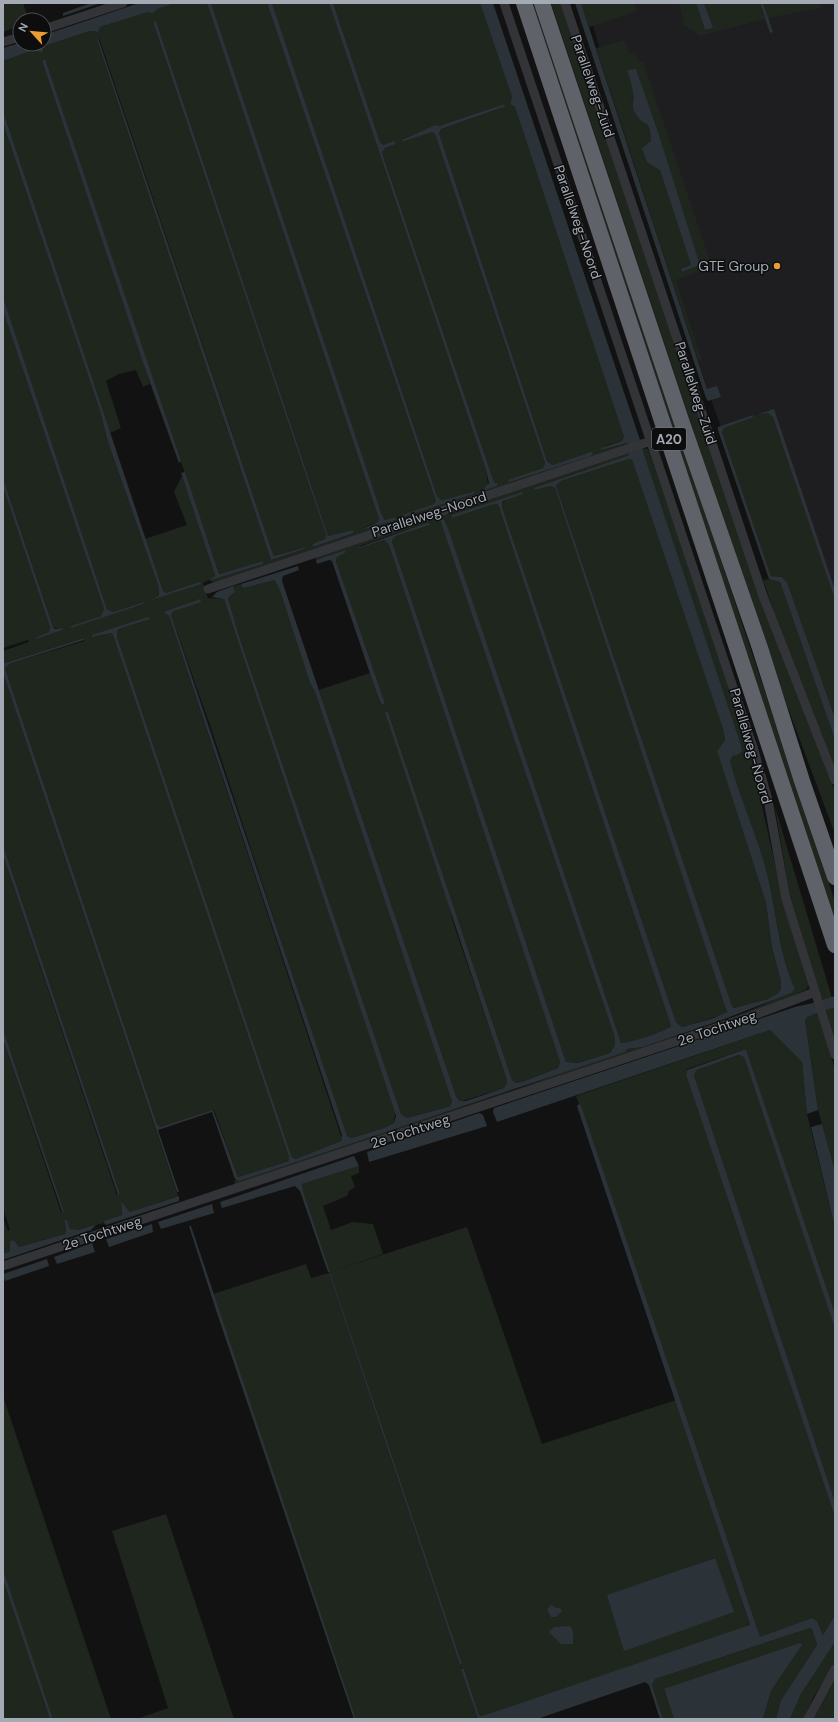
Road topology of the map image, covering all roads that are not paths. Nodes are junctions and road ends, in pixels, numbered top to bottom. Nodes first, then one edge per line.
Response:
1 (122, 3) edge
2 (504, 3) edge
3 (524, 3) edge
4 (542, 3) edge
5 (565, 3) edge
6 (52, 26) edge
7 (648, 442) junction
8 (208, 589) dead end
9 (835, 780) edge
10 (835, 877) edge
11 (835, 945) edge
12 (816, 995) junction
13 (835, 1055) edge
14 (3, 1266) edge
15 (835, 1669) edge
16 (808, 1719) edge

1 - 6 street
2 - 7 street, Parallelweg-Noord
3 - 11 highway, A20
4 - 10 highway, A20
5 - 9 street, Parallelweg-Zuid
7 - 8 street, Parallelweg-Noord
7 - 12 street, Parallelweg-Noord
12 - 13 street, Parallelweg-Noord
12 - 14 street, 2e Tochtweg
15 - 16 street

